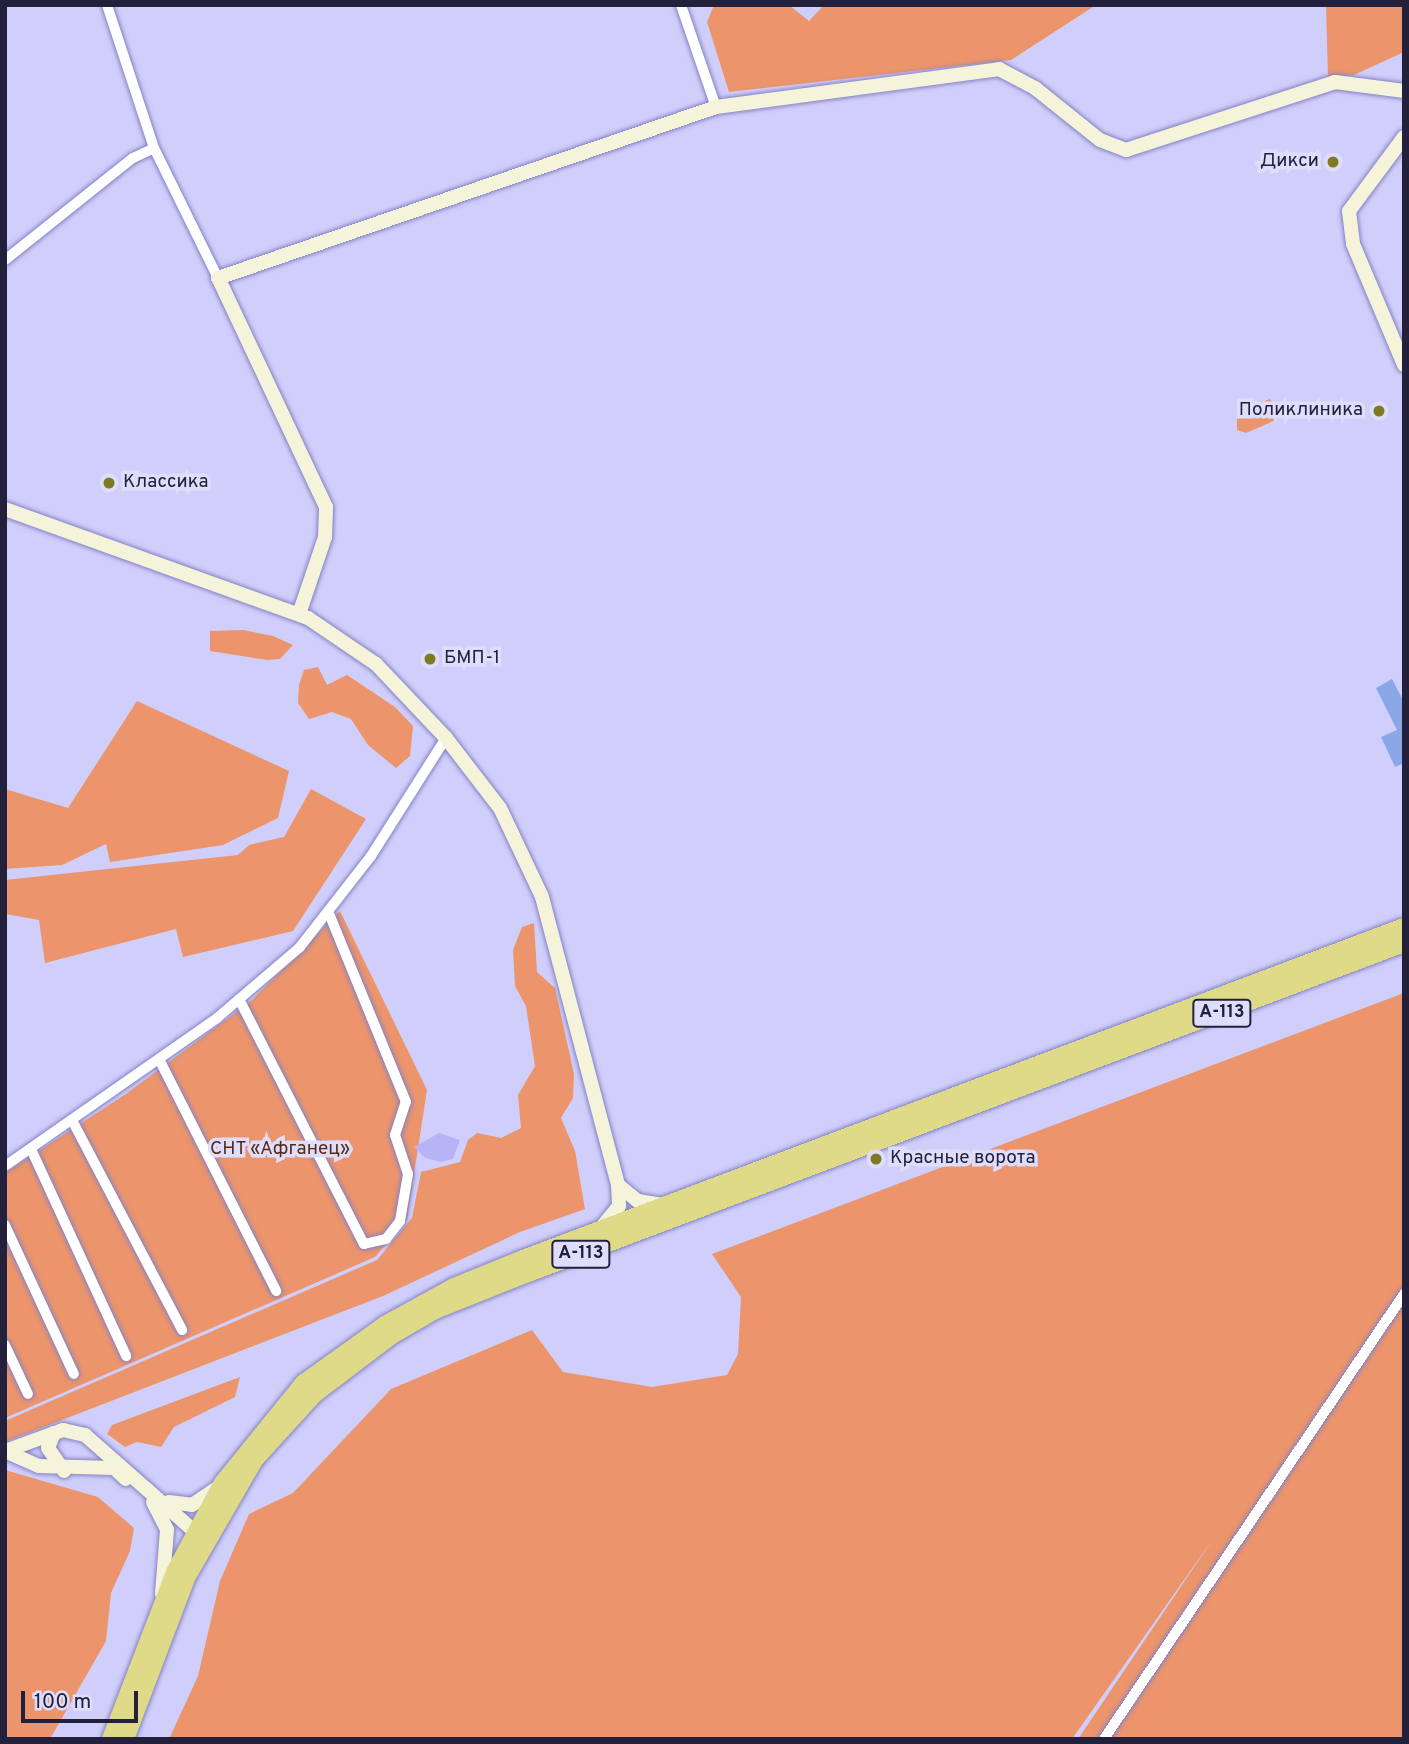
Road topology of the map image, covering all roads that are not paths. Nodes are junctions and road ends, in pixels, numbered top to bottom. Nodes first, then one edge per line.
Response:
1 (107, 5) edge
2 (681, 5) edge
3 (1404, 91) edge
4 (716, 107) junction
5 (1404, 136) edge
6 (154, 148) junction
7 (5, 260) edge
8 (218, 278) junction
9 (1404, 365) edge
10 (5, 509) edge
11 (299, 614) junction
12 (446, 738) junction
13 (328, 911) junction
14 (1404, 927) edge
15 (1404, 943) edge
16 (239, 999) junction
17 (159, 1059) junction
18 (73, 1122) junction
19 (31, 1149) junction
20 (5, 1166) edge
21 (618, 1185) junction
22 (669, 1205) junction
23 (5, 1225) edge
24 (598, 1231) junction
25 (276, 1291) dead end
26 (1404, 1294) edge
27 (182, 1330) dead end
28 (5, 1345) edge
29 (127, 1356) dead end
30 (74, 1374) dead end
31 (28, 1394) dead end
32 (54, 1433) junction
33 (5, 1451) edge
34 (64, 1471) junction
35 (223, 1483) junction
36 (155, 1499) junction
37 (198, 1535) junction
38 (159, 1611) junction
39 (111, 1739) edge
40 (125, 1739) edge
41 (1104, 1739) edge

1 - 6 street
2 - 4 street
3 - 4 street
4 - 8 street
5 - 9 street
6 - 7 street
6 - 8 street
8 - 11 street
10 - 11 street
11 - 12 street
12 - 13 street
12 - 21 street
13 - 16 street
13 - 16 street
14 - 22 highway, А-113
15 - 37 highway, А-113
16 - 17 street
17 - 18 street
17 - 25 street
18 - 19 street
18 - 27 street
19 - 20 street
19 - 29 street
21 - 22 street
21 - 24 street
22 - 24 highway, А-113
23 - 30 street
24 - 35 highway, А-113
26 - 41 street
28 - 31 street
32 - 33 street
32 - 34 street
32 - 36 street
33 - 34 street
34 - 36 street
35 - 36 street
35 - 37 highway, А-113
36 - 37 street
36 - 38 street
37 - 38 highway, А-113
37 - 40 highway, А-113
38 - 39 highway, А-113

